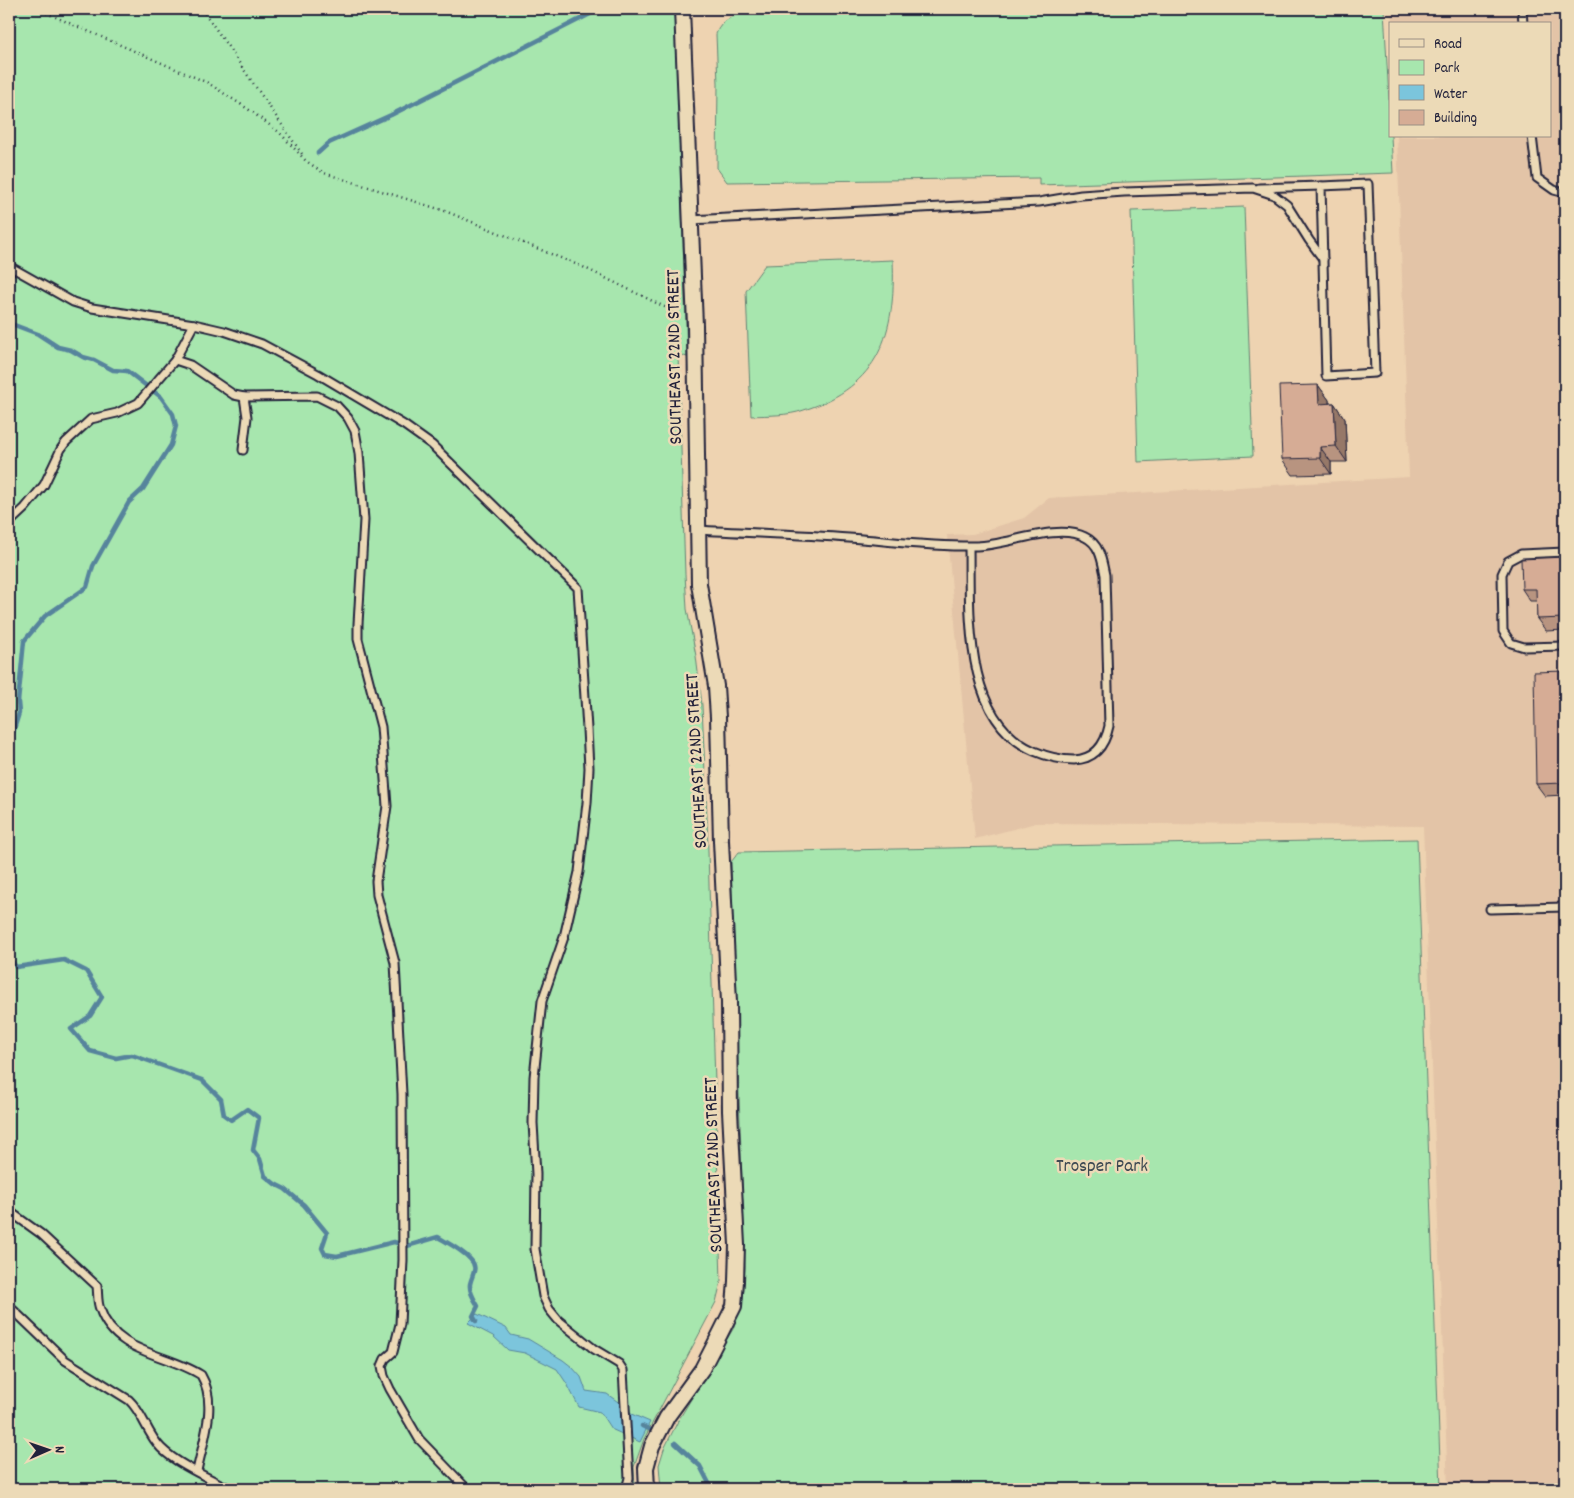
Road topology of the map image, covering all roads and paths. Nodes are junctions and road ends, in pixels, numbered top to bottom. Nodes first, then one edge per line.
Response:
1 (37, 9) edge
2 (125, 9) edge
3 (162, 9) edge
4 (202, 9) edge
5 (682, 9) edge
6 (1522, 9) edge
7 (1523, 22) edge
8 (1532, 138) edge
9 (306, 161) junction
10 (1321, 186) junction
11 (1253, 188) junction
12 (1565, 193) edge
13 (690, 220) junction
14 (1323, 259) junction
15 (9, 266) edge
16 (194, 324) junction
17 (695, 324) junction
18 (175, 360) junction
19 (244, 397) junction
20 (243, 450) dead end
21 (9, 523) edge
22 (698, 530) junction
23 (969, 546) junction
24 (1565, 552) edge
25 (1565, 646) edge
26 (1565, 907) edge
27 (1490, 909) dead end
28 (9, 1211) edge
29 (9, 1306) edge
30 (197, 1471) junction
31 (230, 1489) edge
32 (467, 1489) edge
33 (626, 1489) edge
34 (647, 1489) edge

1 - 9 path
2 - 3 path
4 - 9 path
5 - 13 street, SOUTHEAST 22ND STREET
6 - 7 lane
8 - 12 lane
9 - 17 path
10 - 11 lane
10 - 14 lane
10 - 14 lane
11 - 13 lane
11 - 14 lane
13 - 17 street, SOUTHEAST 22ND STREET
15 - 16 lane
16 - 18 lane
16 - 33 lane
17 - 22 street, SOUTHEAST 22ND STREET
18 - 19 lane
18 - 21 lane
19 - 20 lane
19 - 32 lane
22 - 23 lane
22 - 34 street, SOUTHEAST 22ND STREET
23 - 23 lane
24 - 25 lane
26 - 27 lane
28 - 30 lane
29 - 30 lane
30 - 31 lane

